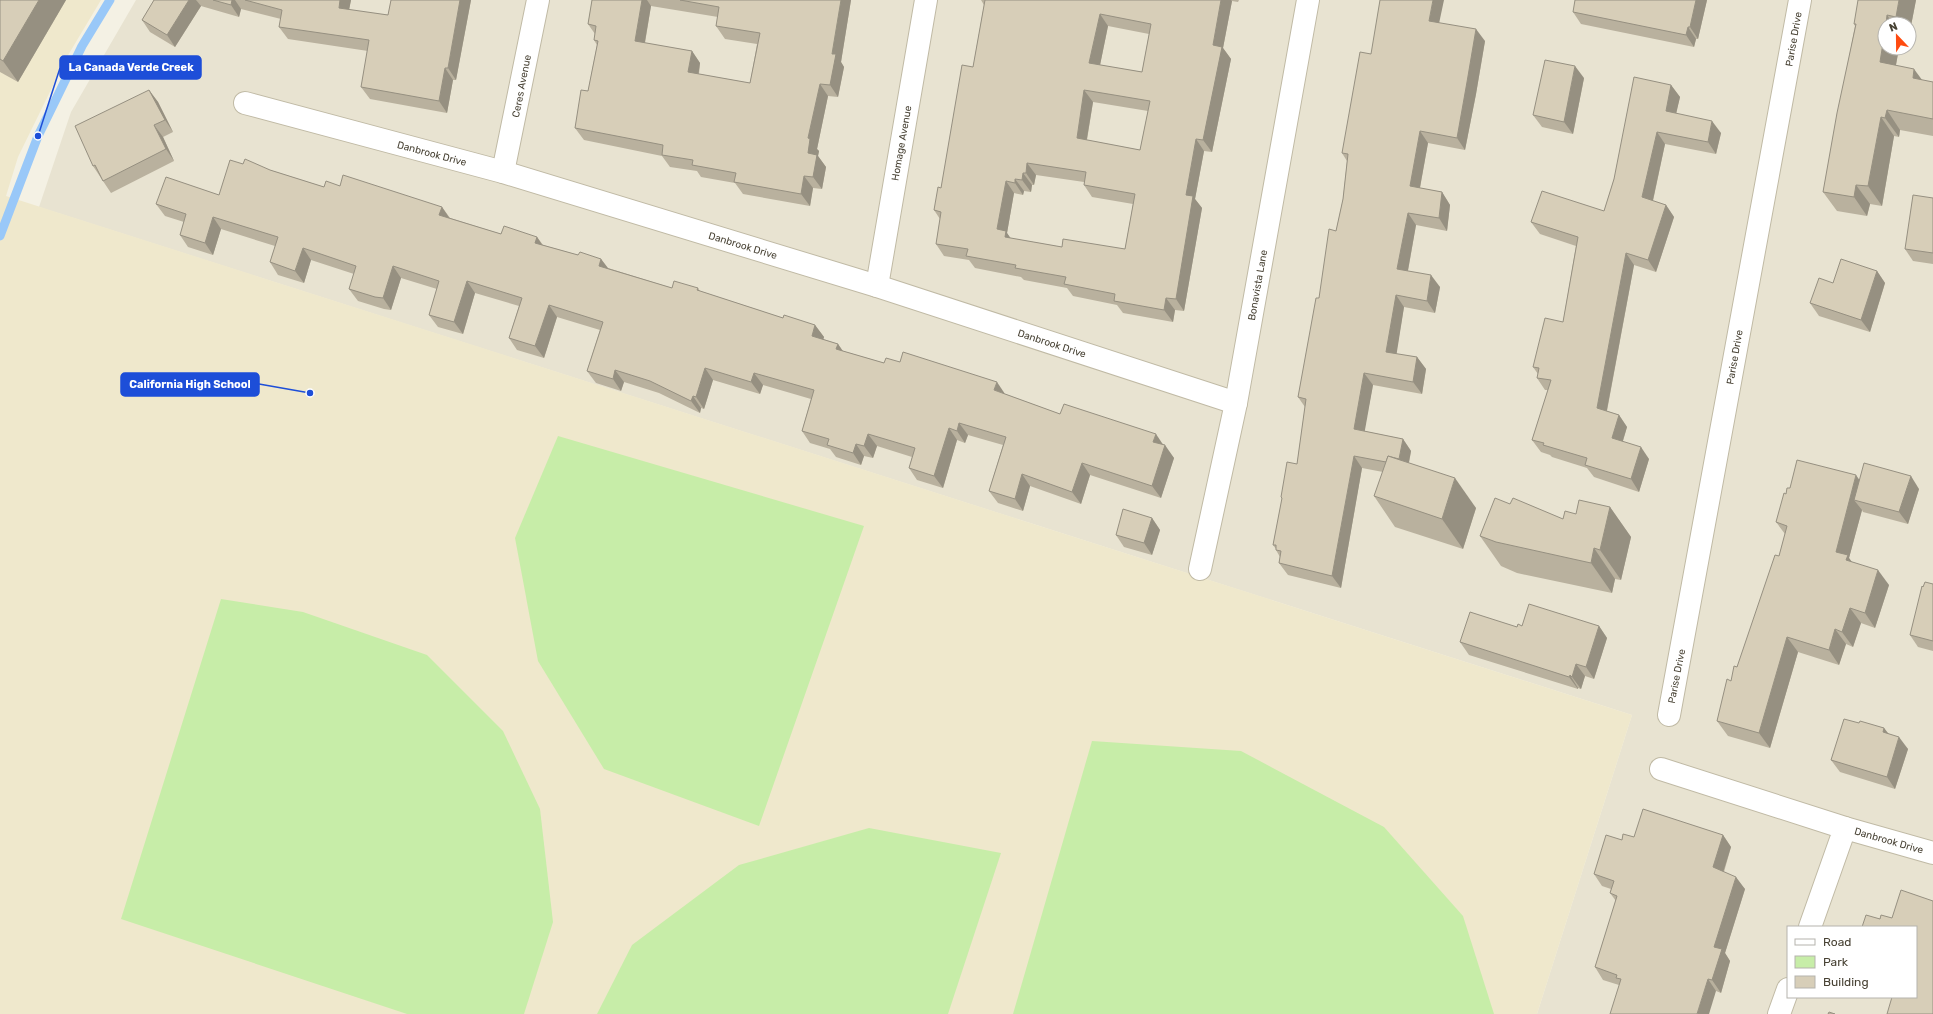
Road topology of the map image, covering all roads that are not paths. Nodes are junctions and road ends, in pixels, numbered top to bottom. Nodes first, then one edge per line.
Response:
1 (538, 0) edge
2 (926, 0) edge
3 (1308, 0) edge
4 (1800, 0) edge
5 (245, 103) dead end
6 (503, 172) junction
7 (877, 286) junction
8 (1236, 403) junction
9 (1200, 569) dead end
10 (1669, 715) dead end
11 (1661, 769) dead end
12 (1845, 828) junction
13 (1933, 853) edge
14 (1810, 926) edge
15 (1787, 992) edge
16 (1779, 1014) edge

1 - 6 street, Ceres Avenue
2 - 7 street, Homage Avenue
3 - 8 street, Bonavista Lane
4 - 10 street, Parise Drive
5 - 6 street, Danbrook Drive
6 - 7 street, Danbrook Drive
7 - 8 street, Danbrook Drive
8 - 9 street, Bonavista Lane
11 - 12 street
12 - 13 street, Danbrook Drive
12 - 14 street
15 - 16 street

